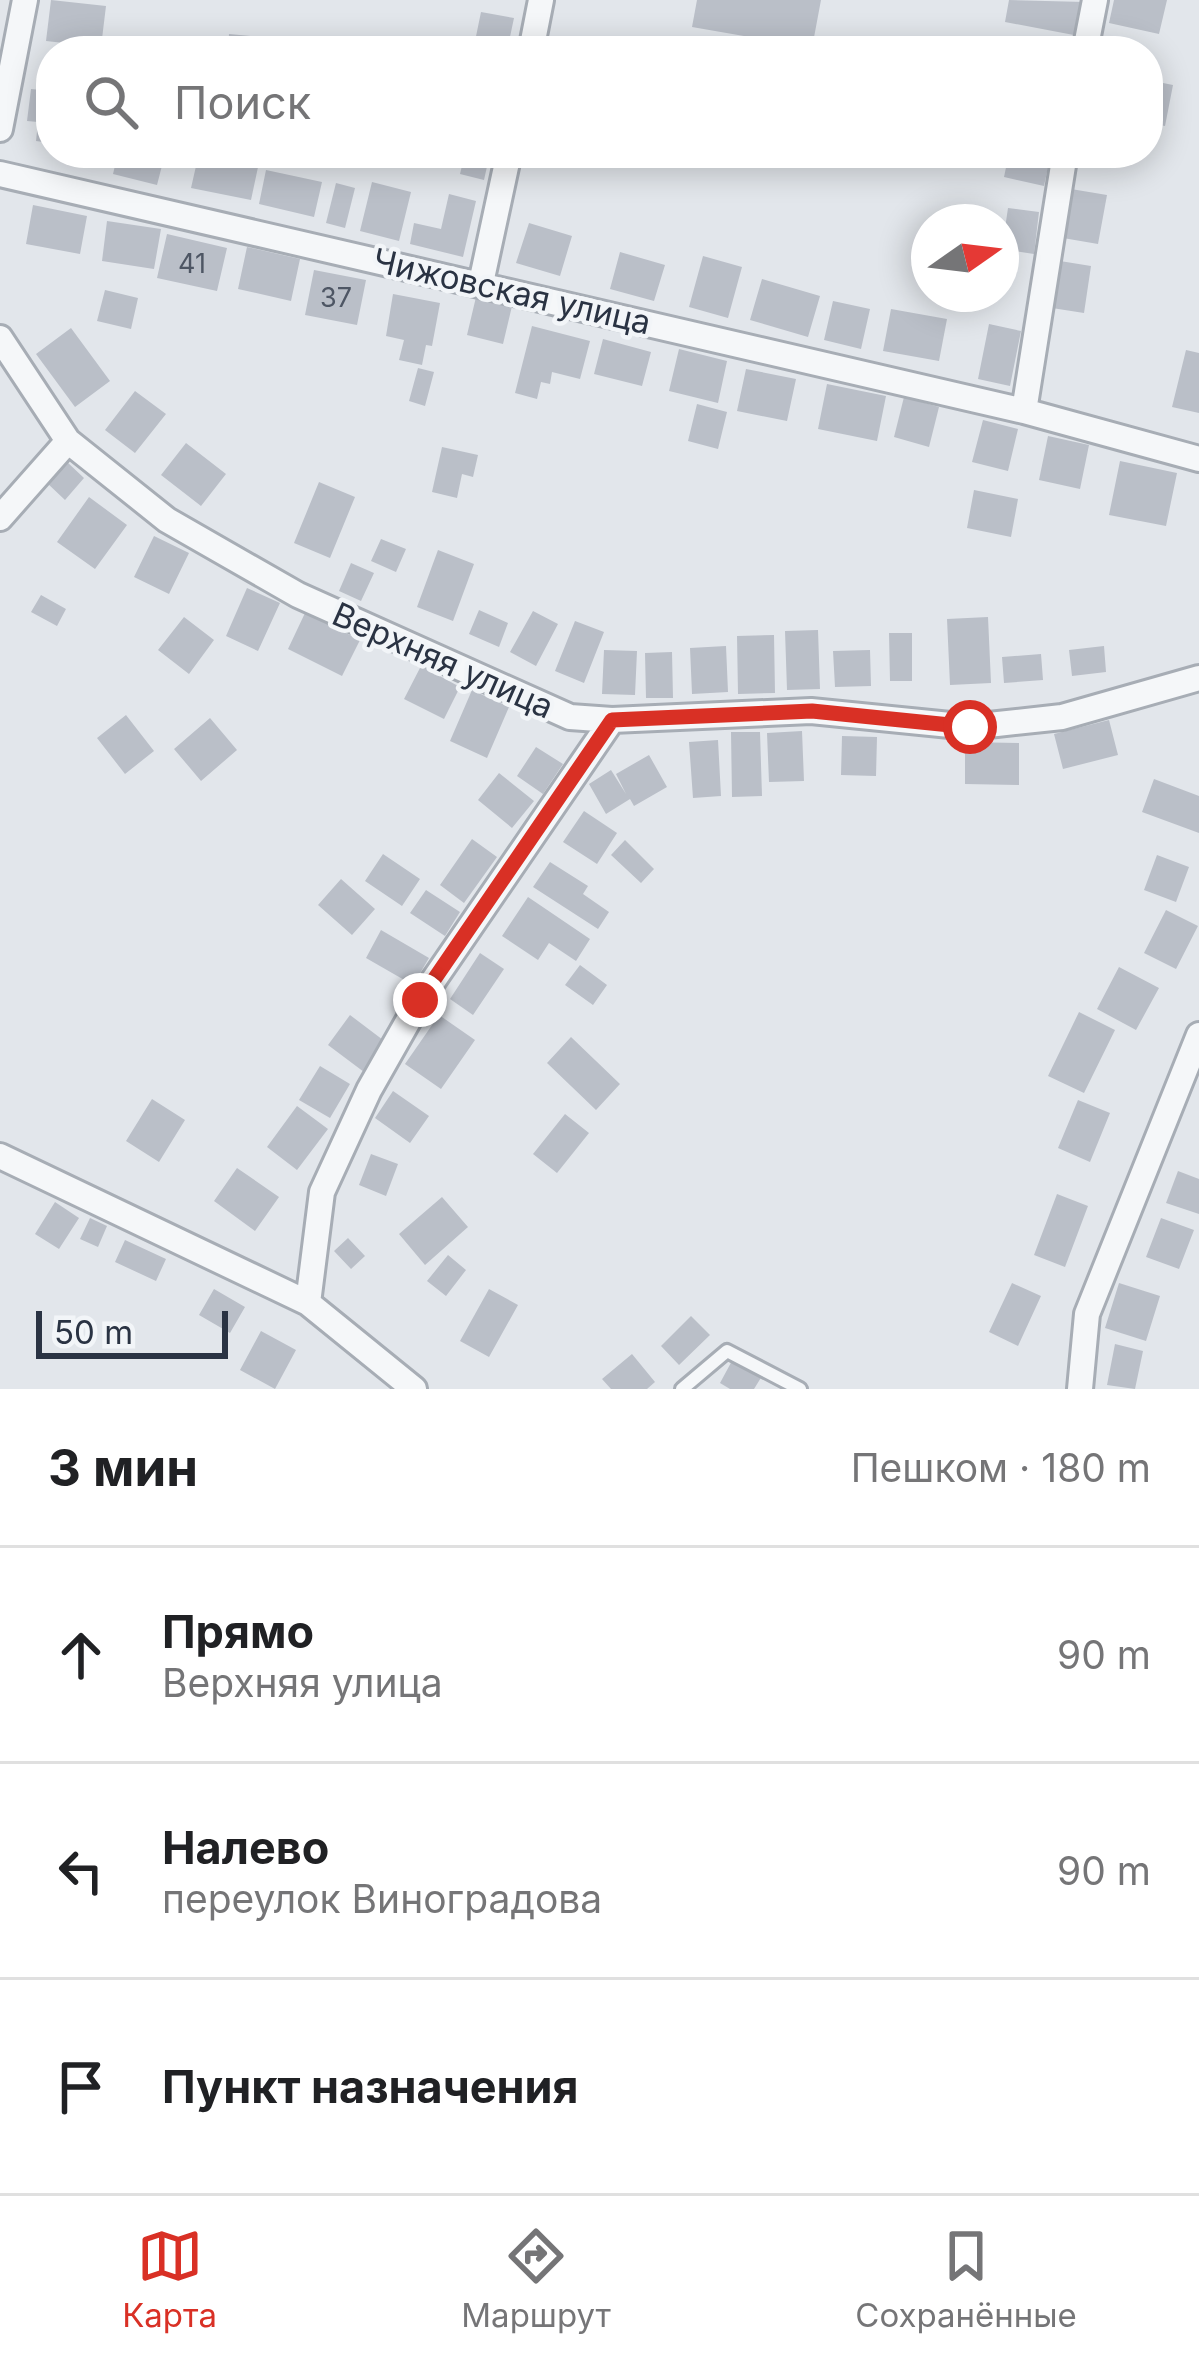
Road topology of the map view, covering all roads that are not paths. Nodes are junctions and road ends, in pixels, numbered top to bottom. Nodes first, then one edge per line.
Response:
1 (25, 0) edge
2 (541, 0) edge
3 (1096, 0) edge
4 (534, 36) edge
5 (1088, 36) edge
6 (0, 129) edge
7 (505, 168) edge
8 (1063, 168) edge
9 (0, 174) edge
10 (481, 283) junction
11 (0, 338) edge
12 (1024, 411) junction
13 (68, 441) junction
14 (1199, 459) edge
15 (0, 518) edge
16 (1199, 678) edge
17 (612, 720) junction
18 (1199, 1035) edge
19 (0, 1156) edge
20 (308, 1303) junction
21 (414, 1389) edge
22 (682, 1389) edge
23 (800, 1389) edge
24 (1080, 1389) edge

1 - 6 street
2 - 4 street
3 - 5 street
7 - 10 street
8 - 12 street
9 - 10 street, Чижовская улица
10 - 12 street, Чижовская улица
11 - 13 street, Верхняя улица
12 - 14 street, Чижовская улица
13 - 15 street
13 - 17 street, Верхняя улица
16 - 17 street, Верхняя улица
17 - 20 street
18 - 24 street
19 - 20 street
20 - 21 street
22 - 23 lane

